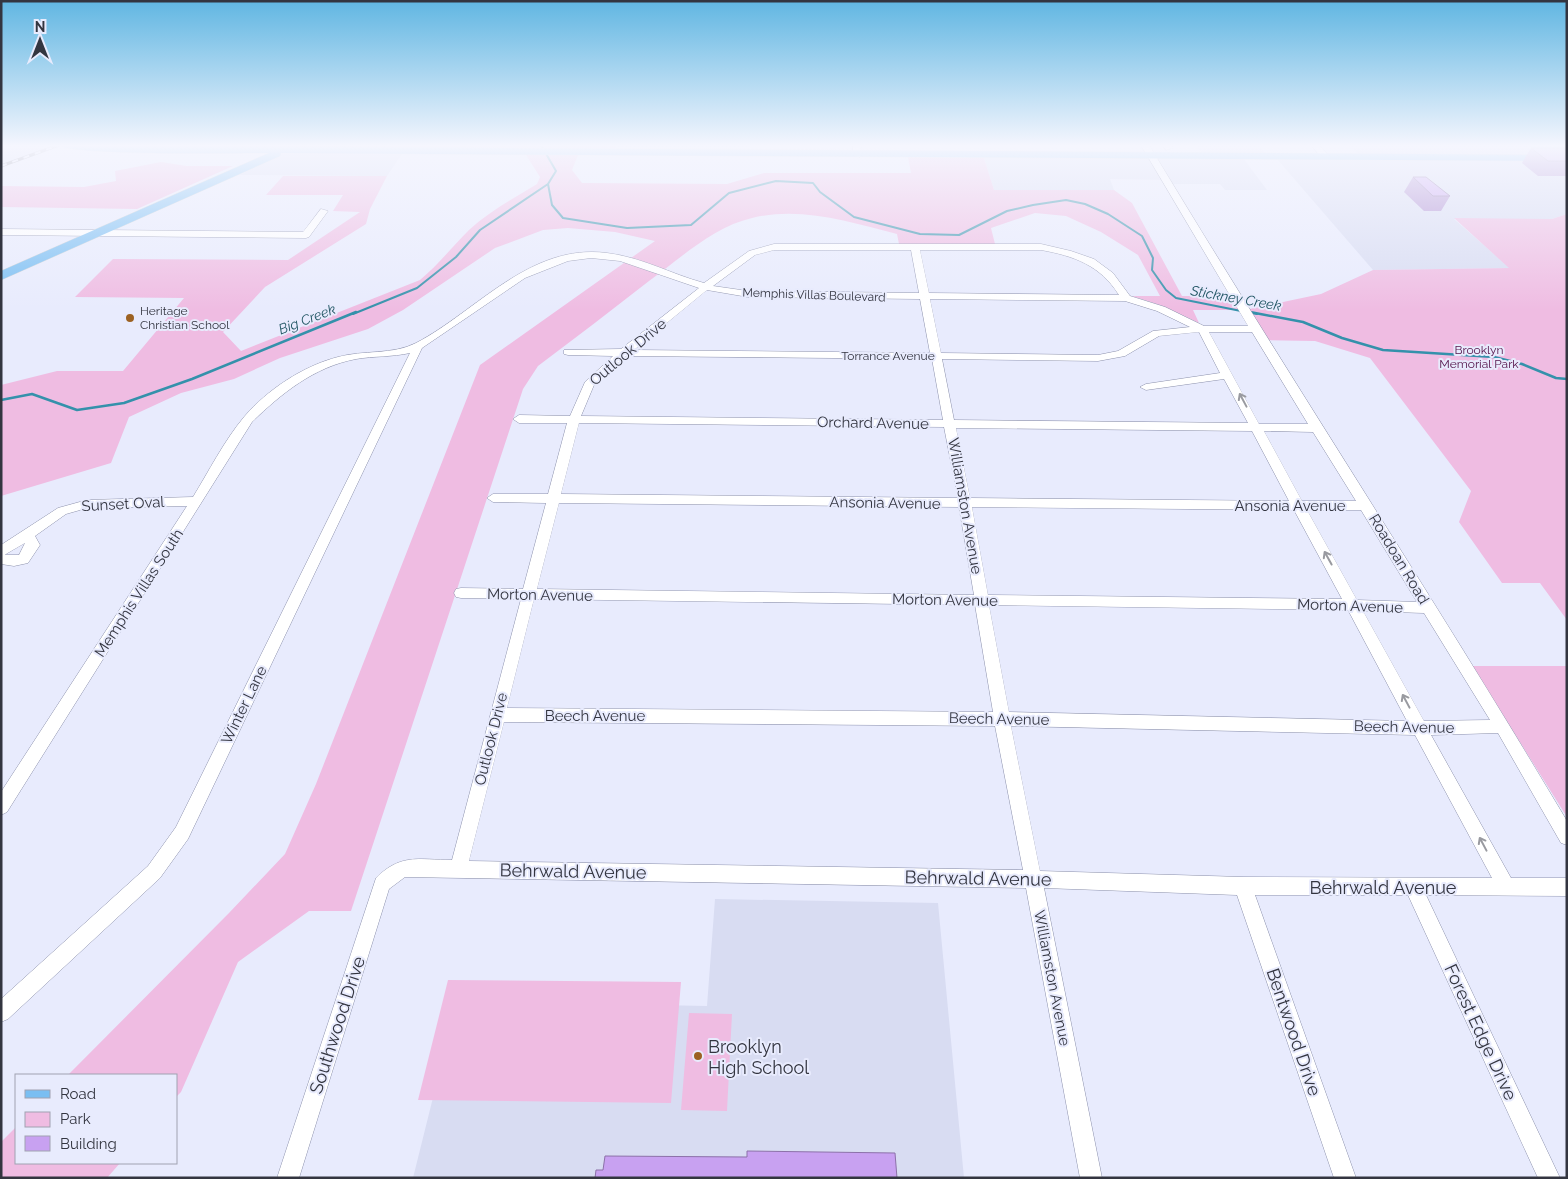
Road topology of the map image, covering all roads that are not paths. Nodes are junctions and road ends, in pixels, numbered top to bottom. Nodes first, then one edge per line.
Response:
1 (171, 200) edge
2 (1178, 200) edge
3 (324, 211) dead end
4 (1, 232) edge
5 (96, 233) junction
6 (915, 247) junction
7 (1, 276) edge
8 (706, 287) junction
9 (925, 298) junction
10 (1126, 298) junction
11 (1253, 325) junction
12 (1202, 329) junction
13 (418, 346) junction
14 (568, 352) dead end
15 (624, 354) junction
16 (936, 356) junction
17 (1229, 375) junction
18 (285, 385) joint
19 (1146, 387) dead end
20 (519, 419) dead end
21 (574, 419) junction
22 (949, 424) junction
23 (1258, 428) junction
24 (1318, 428) junction
25 (493, 498) dead end
26 (554, 499) junction
27 (197, 501) junction
28 (965, 504) junction
29 (1299, 506) junction
30 (1367, 506) junction
31 (28, 535) junction
32 (1, 551) edge
33 (1, 559) edge
34 (462, 593) dead end
35 (527, 595) junction
36 (982, 600) junction
37 (1354, 605) junction
38 (1429, 608) junction
39 (496, 715) junction
40 (1002, 719) junction
41 (1502, 726) junction
42 (1420, 728) junction
43 (1, 807) edge
44 (1567, 836) edge
45 (458, 869) junction
46 (391, 875) joint
47 (1032, 879) junction
48 (1243, 886) junction
49 (1413, 887) junction
50 (1506, 887) junction
51 (1567, 888) edge
52 (1, 1012) edge
53 (288, 1178) edge
54 (1090, 1178) edge
55 (1344, 1178) edge
56 (1549, 1178) edge

1 - 5 main road
2 - 11 street, Roadoan Road
3 - 5 street
4 - 5 street
5 - 7 main road
6 - 8 street, Outlook Drive
6 - 9 street, Williamston Avenue
6 - 10 street, Outlook Drive
8 - 9 street, Memphis Villas Boulevard
8 - 13 street, Memphis Villas Boulevard
8 - 15 street, Outlook Drive
9 - 10 street, Memphis Villas Boulevard
9 - 16 street, Williamston Avenue
10 - 12 street, Memphis Villas Boulevard
11 - 12 street, Memphis Villas Boulevard
11 - 24 street, Roadoan Road
12 - 16 street, Torrance Avenue
12 - 17 street
13 - 18 street, Memphis Villas Boulevard
13 - 52 street, Winter Lane
14 - 15 street, Torrance Avenue
15 - 16 street, Torrance Avenue
15 - 21 street, Outlook Drive
16 - 22 street, Williamston Avenue
17 - 19 street
23 -> 17 street
18 - 27 street, Memphis Villas South
20 - 21 street, Orchard Avenue
21 - 22 street, Orchard Avenue
21 - 26 street, Outlook Drive
22 - 23 street, Orchard Avenue
22 - 28 street, Williamston Avenue
23 - 24 street, Orchard Avenue
23 - 29 street
24 - 30 street, Roadoan Road
25 - 26 street, Ansonia Avenue
26 - 28 street, Ansonia Avenue
26 - 35 street, Outlook Drive
27 - 31 street, Sunset Oval
27 - 43 street, Memphis Villas South
28 - 29 street, Ansonia Avenue
28 - 36 street, Williamston Avenue
29 - 30 street, Ansonia Avenue
37 -> 29 street
30 - 38 street, Roadoan Road
31 - 32 street, Sunset Oval
31 - 33 street
34 - 35 street, Morton Avenue
35 - 36 street, Morton Avenue
35 - 39 street, Outlook Drive
36 - 37 street, Morton Avenue
36 - 40 street, Williamston Avenue
37 - 38 street, Morton Avenue
42 -> 37 street
38 - 41 street, Roadoan Road
39 - 40 street, Beech Avenue
39 - 45 street, Outlook Drive
40 - 42 street, Beech Avenue
40 - 47 street, Williamston Avenue
41 - 42 street, Beech Avenue
41 - 44 street, Roadoan Road
50 -> 42 street
45 - 46 street, Behrwald Avenue
45 - 47 street, Behrwald Avenue
46 - 53 street, Southwood Drive
47 - 48 street, Behrwald Avenue
47 - 54 street, Williamston Avenue
48 - 49 street, Behrwald Avenue
48 - 55 street, Bentwood Drive
49 - 50 street, Behrwald Avenue
49 - 56 street, Forest Edge Drive
50 - 51 street, Behrwald Avenue

